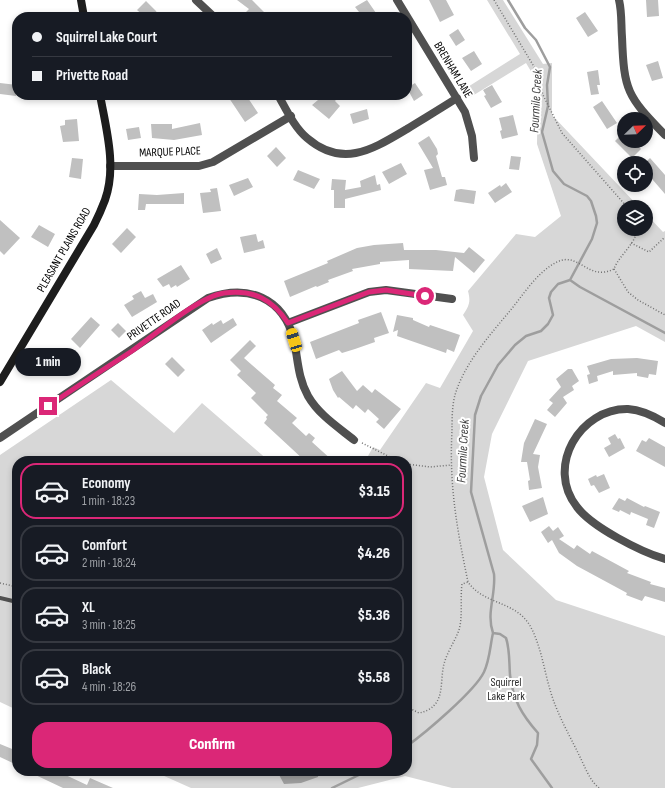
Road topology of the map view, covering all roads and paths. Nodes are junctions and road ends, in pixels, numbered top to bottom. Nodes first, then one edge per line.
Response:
1 (81, 0) edge
2 (196, 0) edge
3 (397, 0) edge
4 (494, 0) edge
5 (618, 0) edge
6 (83, 12) edge
7 (209, 12) edge
8 (404, 12) edge
9 (412, 24) edge
10 (457, 98) junction
11 (101, 100) edge
12 (281, 100) edge
13 (291, 116) junction
14 (665, 135) edge
15 (474, 158) dead end
16 (110, 166) junction
17 (621, 200) edge
18 (636, 236) edge
19 (665, 237) edge
20 (631, 242) junction
21 (614, 269) junction
22 (452, 299) dead end
23 (665, 315) edge
24 (288, 323) junction
25 (0, 382) edge
26 (665, 423) edge
27 (0, 438) edge
28 (354, 440) joint
29 (388, 456) edge
30 (412, 465) edge
31 (451, 465) junction
32 (665, 559) edge
33 (468, 582) junction
34 (0, 583) edge
35 (12, 586) edge
36 (0, 598) edge
37 (12, 601) edge
38 (412, 710) edge
39 (599, 788) edge

1 - 6 street
2 - 7 street
3 - 8 street, BRENHAM LANE
4 - 17 path
5 - 14 street
9 - 10 street, BRENHAM LANE
10 - 13 street
10 - 15 street, BRENHAM LANE
11 - 16 street, PLEASANT PLAINS ROAD
12 - 13 street
13 - 16 street, MARQUE PLACE
16 - 25 street, PLEASANT PLAINS ROAD
18 - 20 path
19 - 20 path
20 - 21 path
21 - 23 path
21 - 31 path
22 - 24 street
24 - 27 street, PRIVETTE ROAD
24 - 28 street, PRIVETTE ROAD
26 - 32 street
28 - 29 path
30 - 31 path
31 - 33 path
33 - 38 path
33 - 39 path
34 - 35 path
36 - 37 lane

